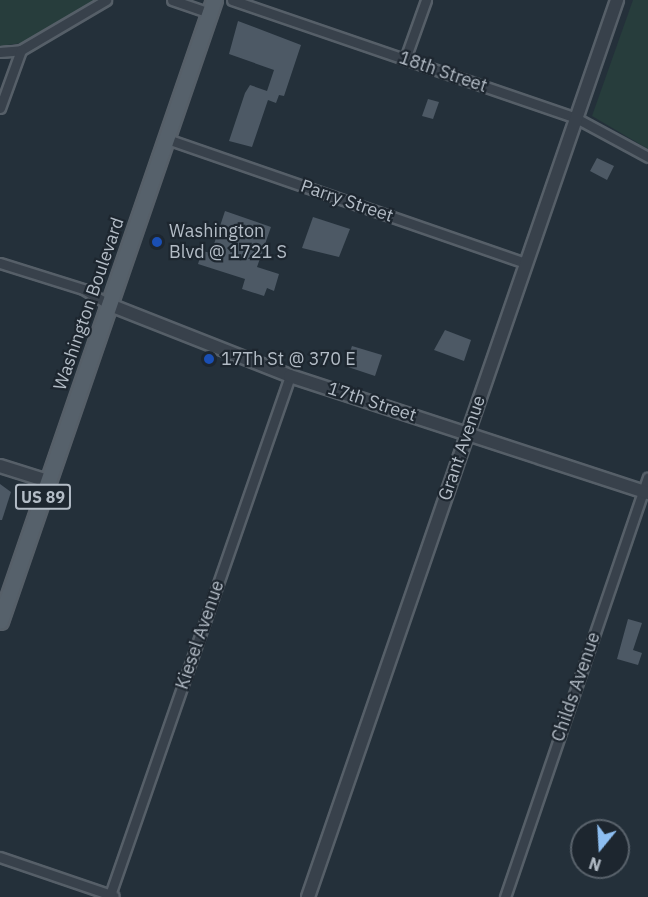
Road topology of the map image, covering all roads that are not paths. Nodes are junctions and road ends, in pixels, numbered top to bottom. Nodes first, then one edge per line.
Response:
1 (106, 0) edge
2 (172, 0) edge
3 (232, 0) edge
4 (426, 0) edge
5 (617, 0) edge
6 (212, 7) edge
7 (21, 50) junction
8 (0, 52) edge
9 (405, 59) junction
10 (0, 108) edge
11 (576, 118) junction
12 (167, 139) junction
13 (648, 157) edge
14 (0, 263) edge
15 (526, 263) junction
16 (110, 305) junction
17 (290, 376) junction
18 (467, 432) junction
19 (0, 466) edge
20 (648, 478) edge
21 (48, 481) junction
22 (646, 492) edge
23 (0, 621) edge
24 (0, 857) edge
25 (113, 896) edge
26 (308, 897) edge
27 (505, 897) edge

1 - 7 street
2 - 6 street
3 - 9 street, 18th Street
4 - 9 street
5 - 11 street, Grant Avenue
6 - 12 main road, Washington Boulevard / US 89
7 - 8 street
7 - 10 street
9 - 11 street, 18th Street
11 - 13 street, 18th Street
11 - 15 street, Grant Avenue
12 - 15 street, Parry Street
12 - 16 main road, Washington Boulevard / US 89
14 - 16 street, 17th Street
15 - 18 street, Grant Avenue
16 - 17 street, 17th Street
16 - 21 main road, Washington Boulevard / US 89
17 - 18 street, 17th Street
17 - 25 street, Kiesel Avenue
18 - 22 street, 17th Street
18 - 26 street, Grant Avenue
19 - 21 street
20 - 22 street, Childs Avenue
21 - 23 main road, Washington Boulevard / US 89
22 - 27 street, Childs Avenue
24 - 25 street

